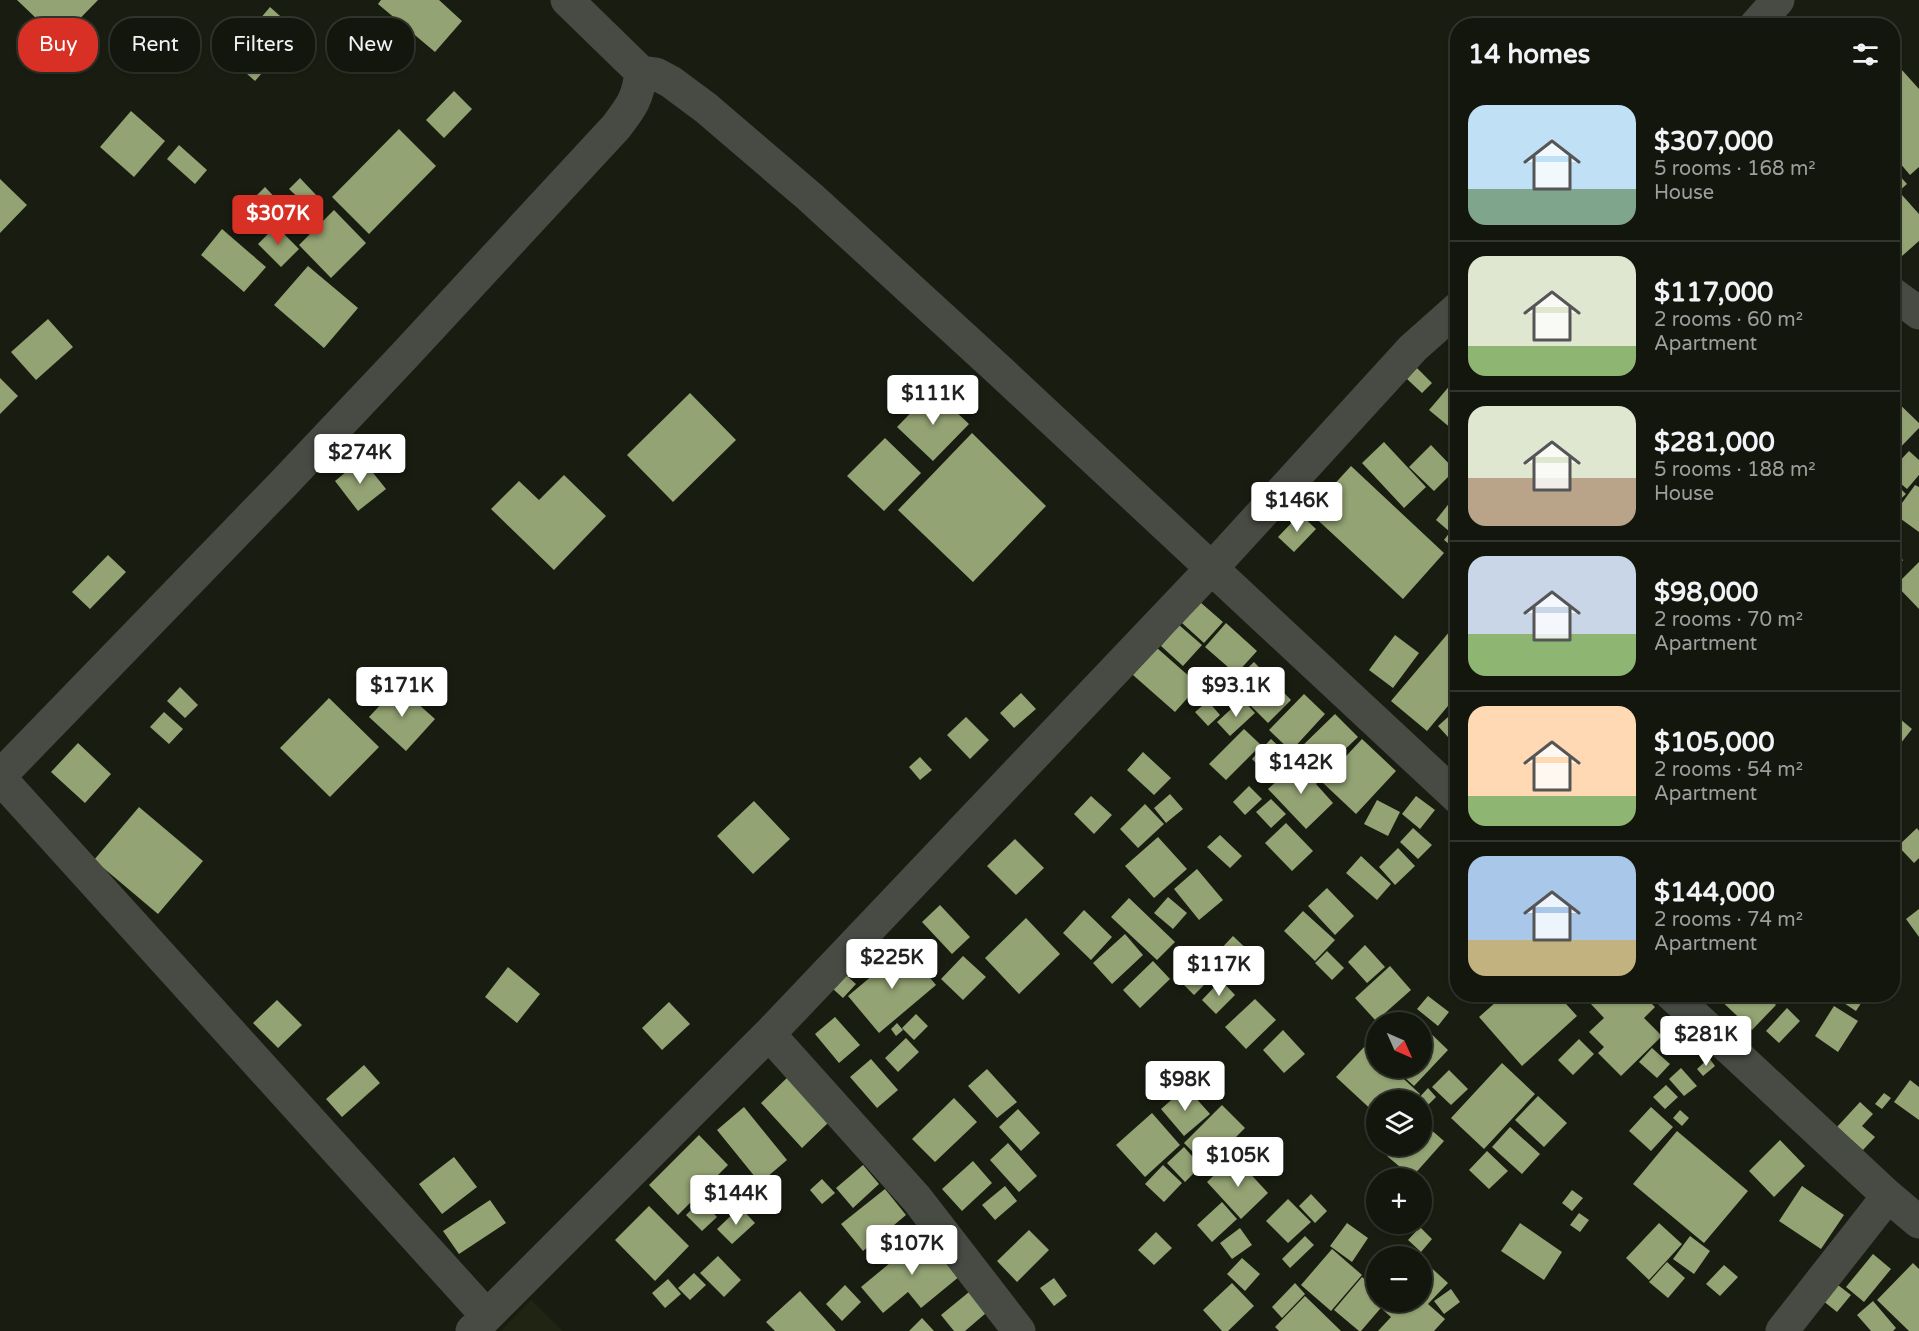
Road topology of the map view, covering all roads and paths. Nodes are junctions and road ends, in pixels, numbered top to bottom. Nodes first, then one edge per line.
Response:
1 (567, 0) edge
2 (1778, 0) edge
3 (1762, 18) edge
4 (642, 72) junction
5 (1900, 299) edge
6 (1919, 313) edge
7 (1450, 315) edge
8 (1211, 569) junction
9 (0, 777) edge
10 (1450, 791) edge
11 (1680, 1002) edge
12 (769, 1034) junction
13 (1888, 1196) junction
14 (1919, 1222) edge
15 (480, 1324) edge
16 (1019, 1331) edge
17 (1782, 1331) edge

1 - 4 street
2 - 3 street
4 - 8 street
4 - 9 street
5 - 6 street
7 - 8 street
8 - 10 street
8 - 12 street
9 - 15 street
11 - 13 street
12 - 15 street
12 - 16 street
13 - 14 street
13 - 17 street

